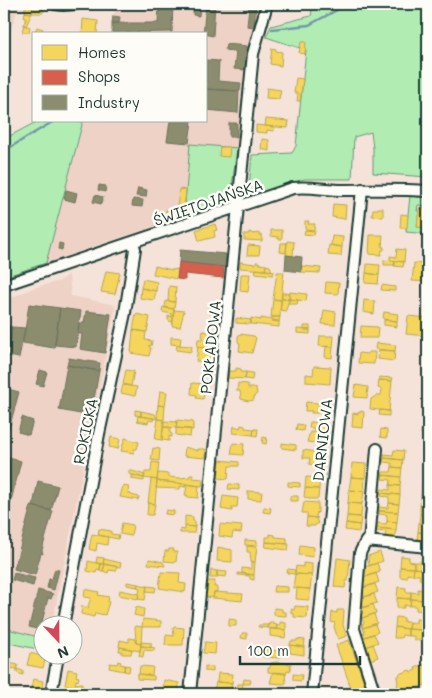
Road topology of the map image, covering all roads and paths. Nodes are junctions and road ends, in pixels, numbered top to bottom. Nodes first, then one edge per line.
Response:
1 (55, 4) edge
2 (75, 4) edge
3 (267, 4) edge
4 (362, 189) junction
5 (428, 191) edge
6 (239, 207) junction
7 (133, 243) junction
8 (4, 286) edge
9 (377, 449) dead end
10 (368, 541) junction
11 (428, 547) edge
12 (65, 616) edge
13 (56, 666) edge
14 (51, 694) edge
15 (190, 694) edge
16 (312, 694) edge
17 (375, 694) edge

1 - 2 street
3 - 6 street, POKŁADOWA
4 - 5 street, ŚWIĘTOJAŃSKA
4 - 6 street, ŚWIĘTOJAŃSKA
4 - 16 street, DARNIOWA
6 - 7 street, ŚWIĘTOJAŃSKA
6 - 15 street, POKŁADOWA
7 - 8 street, ŚWIĘTOJAŃSKA
7 - 12 street, ROKICKA
9 - 10 street
10 - 11 street
10 - 17 street
13 - 14 street

